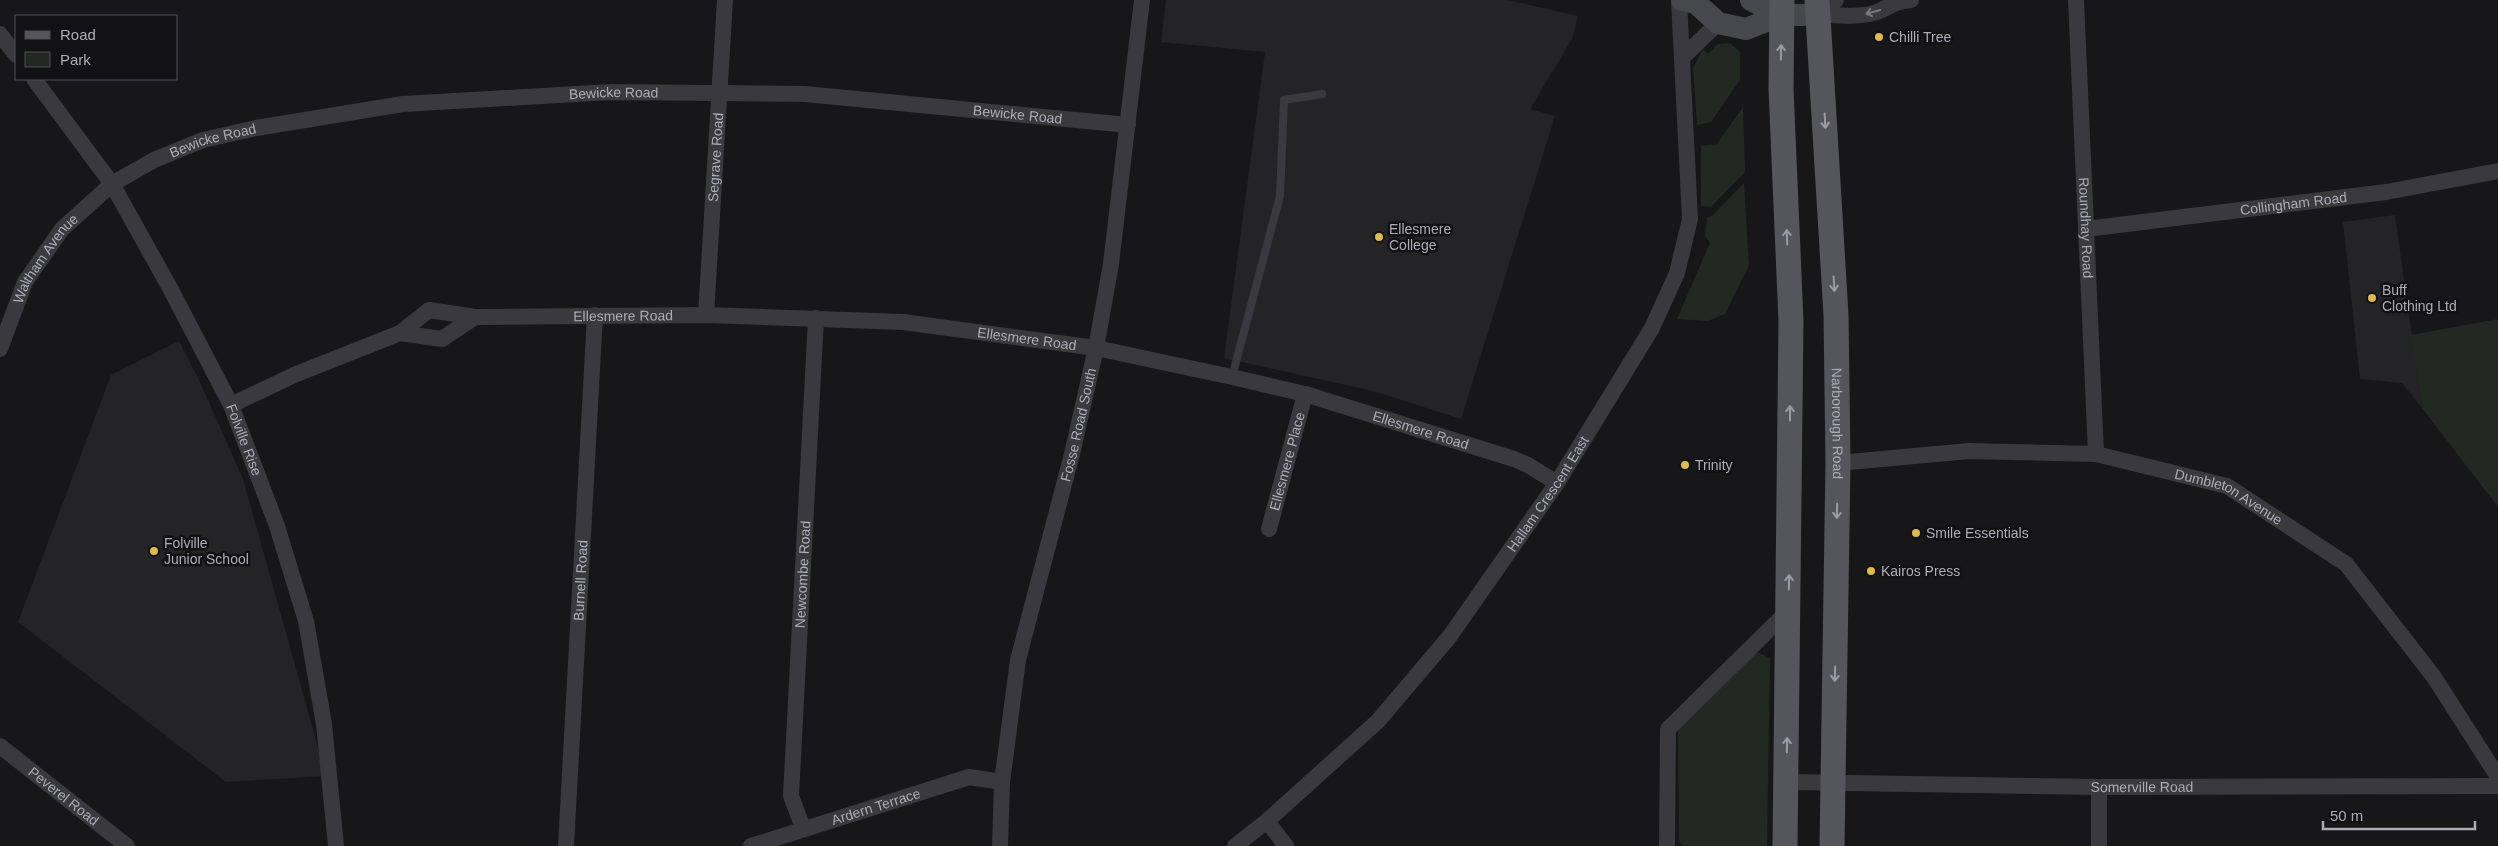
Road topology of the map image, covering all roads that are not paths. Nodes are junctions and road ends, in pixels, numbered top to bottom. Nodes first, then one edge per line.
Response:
1 (725, 0) edge
2 (1142, 0) edge
3 (1751, 0) edge
4 (2076, 0) edge
5 (1689, 1) edge
6 (1898, 1) edge
7 (1824, 5) edge
8 (1782, 8) edge
9 (1718, 23) junction
10 (0, 34) edge
11 (15, 54) edge
12 (1683, 57) junction
13 (35, 80) edge
14 (719, 94) junction
15 (1322, 94) dead end
16 (1128, 125) junction
17 (2498, 172) edge
18 (112, 184) junction
19 (2086, 229) junction
20 (594, 315) junction
21 (706, 315) junction
22 (475, 317) junction
23 (816, 318) junction
24 (400, 333) junction
25 (0, 348) edge
26 (1096, 348) junction
27 (1232, 377) junction
28 (1305, 394) junction
29 (231, 405) junction
30 (2096, 454) junction
31 (1838, 462) junction
32 (1557, 483) junction
33 (1269, 528) dead end
34 (1788, 610) junction
35 (0, 746) edge
36 (2498, 777) edge
37 (1002, 782) junction
38 (1787, 782) junction
39 (1833, 782) junction
40 (2498, 786) edge
41 (2099, 787) junction
42 (1267, 822) junction
43 (803, 828) junction
44 (127, 846) edge
45 (336, 846) edge
46 (566, 846) edge
47 (751, 846) edge
48 (1000, 846) edge
49 (1236, 846) edge
50 (1286, 846) edge
51 (1667, 846) edge
52 (1785, 846) edge
53 (1832, 846) edge
54 (2098, 846) edge

1 - 14 street, Segrave Road
2 - 16 street, Fosse Road South
3 - 8 street
4 - 19 street, Roundhay Road
5 - 9 street
5 - 12 street, Hallam Crescent East
6 -> 7 street
7 - 8 street
7 -> 31 main road, Narborough Road
8 - 9 street
34 -> 8 main road
9 - 12 street
10 - 11 street
12 - 32 street, Hallam Crescent East
13 - 18 street, Folville Rise
14 - 16 street, Bewicke Road
14 - 18 street, Bewicke Road
14 - 21 street, Segrave Road
15 - 27 lane
16 - 26 street, Fosse Road South
17 - 19 street, Collingham Road
18 - 25 street, Waltham Avenue
18 - 29 street, Folville Rise
19 - 30 street, Roundhay Road
20 - 21 street, Ellesmere Road
20 - 22 street, Ellesmere Road
20 - 46 street, Burnell Road
21 - 23 street, Ellesmere Road
22 - 24 street, Ellesmere Road
22 - 24 street, Ellesmere Road
23 - 26 street, Ellesmere Road
23 - 43 street, Newcombe Road
24 - 29 street, Ellesmere Road
26 - 27 street, Ellesmere Road
26 - 37 street, Fosse Road South
27 - 28 street, Ellesmere Road
28 - 32 street, Ellesmere Road
28 - 33 street, Ellesmere Place
29 - 45 street, Folville Rise
30 - 31 street, Dumbleton Avenue
30 - 36 street, Dumbleton Avenue
31 -> 39 main road, Narborough Road
32 - 42 street, Hallam Crescent East
38 -> 34 main road
34 - 51 street
35 - 44 street, Peverel Road
37 - 43 street, Ardern Terrace
37 - 48 street, Fosse Road South
38 - 39 street, Somerville Road
38 - 52 main road
39 - 41 street, Somerville Road
39 - 53 main road, Narborough Road
40 - 41 street, Somerville Road
41 - 54 street
42 - 49 street, Hallam Crescent East
42 - 50 street
43 - 47 street, Ardern Terrace

